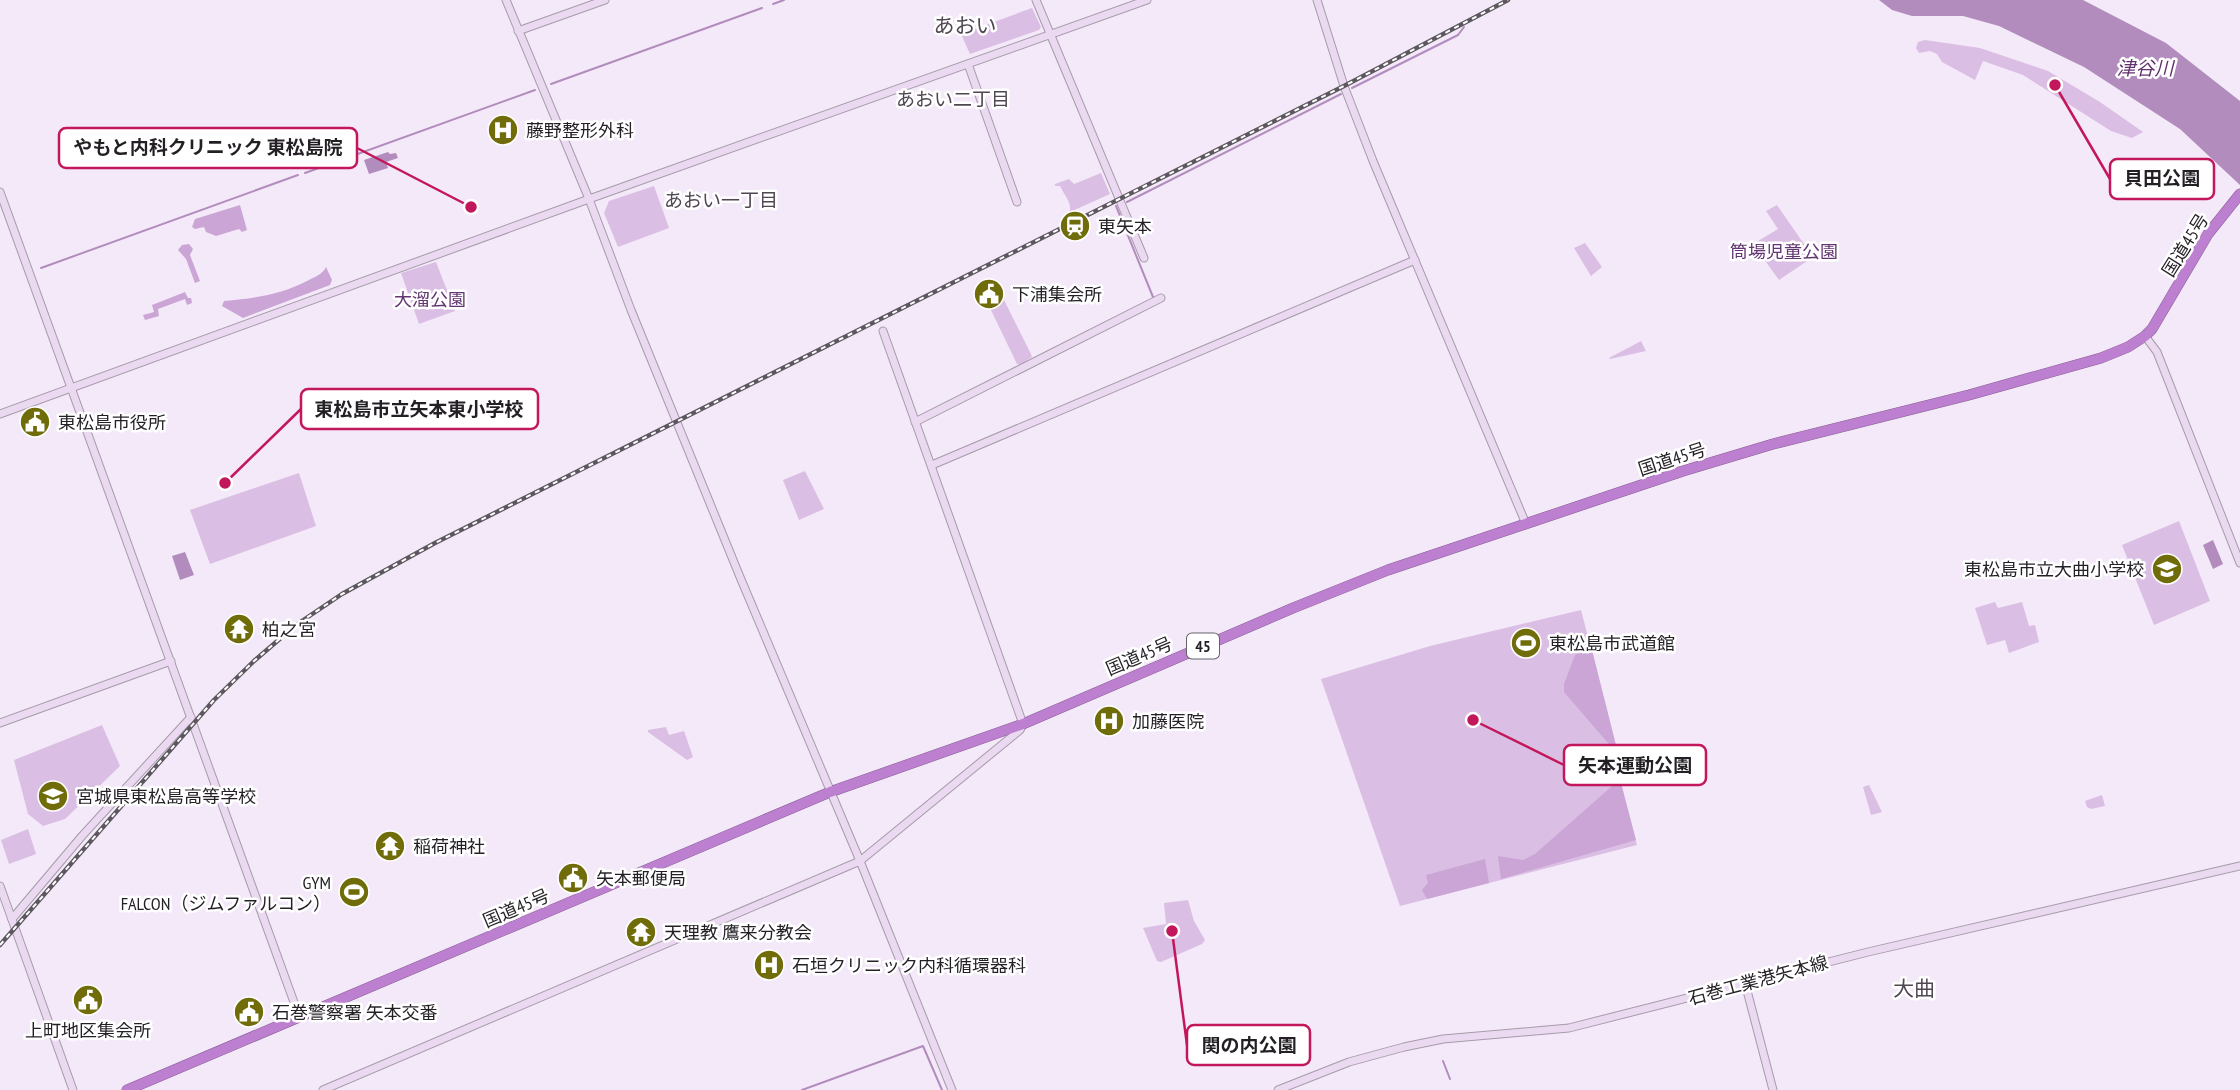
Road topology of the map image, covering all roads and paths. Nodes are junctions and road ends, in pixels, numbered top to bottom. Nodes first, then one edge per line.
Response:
1 (506, 0) edge
2 (605, 0) edge
3 (1036, 0) edge
4 (1147, 0) edge
5 (1317, 0) edge
6 (518, 31) junction
7 (1051, 35) junction
8 (968, 64) junction
9 (0, 192) edge
10 (2240, 194) edge
11 (589, 199) junction
12 (1017, 202) dead end
13 (1144, 258) dead end
14 (1415, 260) junction
15 (1161, 298) dead end
16 (883, 331) dead end
17 (2145, 336) junction
18 (71, 387) junction
19 (0, 414) edge
20 (915, 422) junction
21 (932, 465) junction
22 (1526, 524) junction
23 (2240, 563) edge
24 (171, 661) junction
25 (191, 717) junction
26 (0, 723) edge
27 (1023, 724) junction
28 (830, 792) junction
29 (860, 861) junction
30 (2240, 866) edge
31 (0, 886) edge
32 (12, 919) junction
33 (1745, 983) junction
34 (299, 1016) junction
35 (73, 1090) edge
36 (127, 1090) edge
37 (323, 1090) edge
38 (952, 1090) edge
39 (1278, 1090) edge
40 (1773, 1090) edge

1 - 6 street
2 - 6 street
3 - 7 street
4 - 7 street
5 - 14 street
6 - 11 street
7 - 8 street
7 - 13 street
8 - 11 street
8 - 12 street
9 - 18 street
10 - 17 highway, 国道45号 / 45
11 - 18 street
11 - 28 street
14 - 21 street
14 - 22 street
15 - 20 street
16 - 20 street
17 - 22 highway, 国道45号 / 45
17 - 23 street
18 - 19 street
18 - 24 street
20 - 21 street
21 - 27 street
22 - 27 highway, 国道45号 / 45
24 - 25 street
24 - 26 street
25 - 32 street
25 - 34 street
27 - 28 highway, 国道45号 / 45
27 - 29 street
28 - 29 street
28 - 34 highway, 国道45号 / 45
29 - 37 street
29 - 38 street
30 - 33 street, 石巻工業港矢本線
31 - 32 street
32 - 35 street
33 - 39 street, 石巻工業港矢本線
33 - 40 street
34 - 36 highway, 国道45号 / 45

